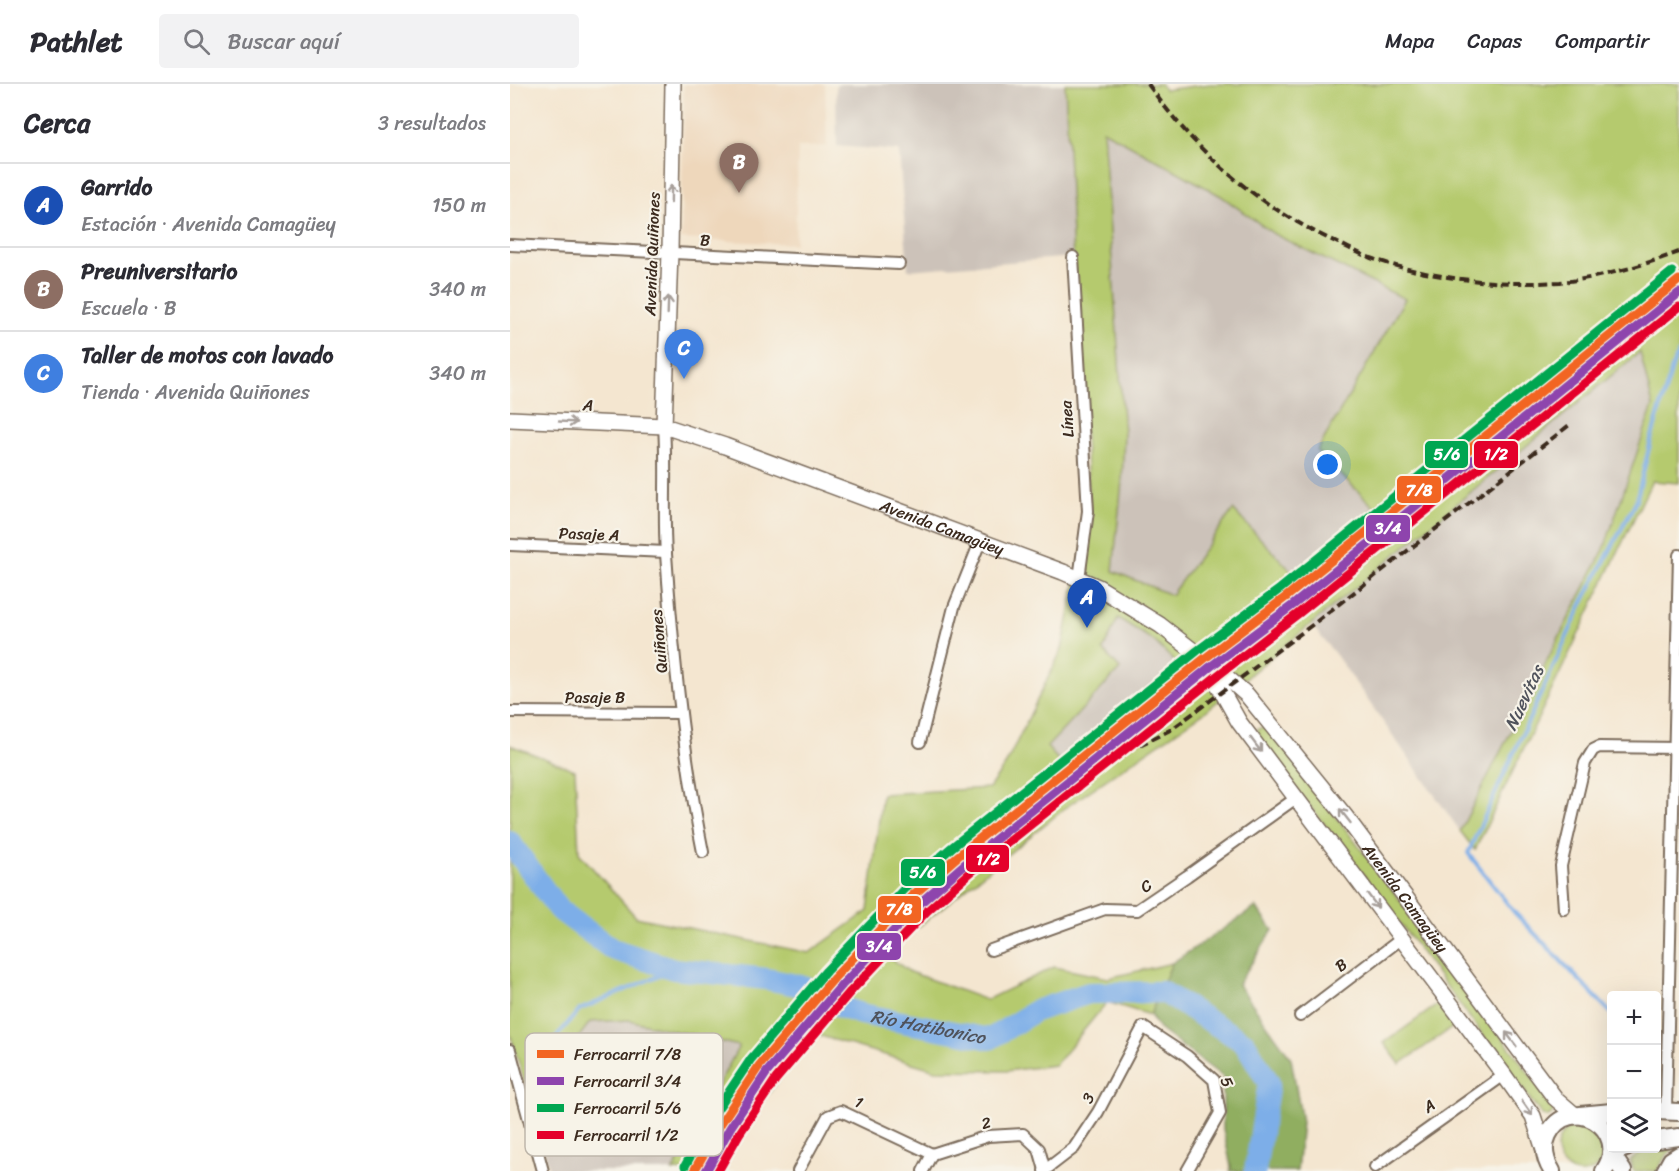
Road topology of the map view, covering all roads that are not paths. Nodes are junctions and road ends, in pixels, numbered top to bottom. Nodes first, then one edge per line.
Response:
1 (674, 84) edge
2 (510, 245) edge
3 (670, 252) junction
4 (1072, 257) dead end
5 (898, 264) dead end
6 (510, 419) edge
7 (664, 426) junction
8 (980, 542) junction
9 (510, 545) edge
10 (666, 552) junction
11 (1679, 555) edge
12 (1079, 579) junction
13 (1204, 659) junction
14 (1259, 708) junction
15 (510, 712) edge
16 (680, 713) junction
17 (1239, 722) junction
18 (920, 742) dead end
19 (1677, 748) edge
20 (1296, 798) junction
21 (703, 852) dead end
22 (1564, 909) dead end
23 (1674, 927) edge
24 (1401, 939) junction
25 (991, 950) dead end
26 (1299, 1016) dead end
27 (1143, 1027) joint
28 (510, 1050) edge
29 (1504, 1075) junction
30 (525, 1105) edge
31 (1667, 1111) edge
32 (1607, 1112) edge
33 (1576, 1116) junction
34 (1607, 1133) edge
35 (1679, 1137) edge
36 (1661, 1139) edge
37 (1544, 1150) junction
38 (1617, 1153) edge
39 (1619, 1153) edge
40 (932, 1154) junction
41 (1679, 1155) edge
42 (539, 1156) edge
43 (1375, 1167) dead end
44 (543, 1171) edge
45 (798, 1171) edge
46 (923, 1171) edge
47 (1045, 1171) edge
48 (1187, 1171) edge
49 (1551, 1171) edge
50 (1604, 1171) edge
51 (1623, 1171) edge
52 (1665, 1171) edge

3 -> 1 main road, Avenida Quiñones
2 - 3 street, B
3 - 5 street, B
7 -> 3 main road, Avenida Quiñones
4 - 12 street, Línea
6 -> 7 main road, A
7 - 8 main road, Avenida Camagüey
7 - 10 street, Quiñones
8 - 12 main road, Avenida Camagüey
8 - 18 street
9 - 10 street, Pasaje A
10 - 16 street, Quiñones
11 - 19 street
12 - 13 main road, Avenida Camagüey
13 - 14 main road, Avenida Camagüey
13 - 17 main road, Avenida Camagüey
14 - 17 main road
33 -> 14 main road, Avenida Camagüey
15 - 16 street, Pasaje B
16 - 21 street, Quiñones
17 -> 20 main road, Avenida Camagüey
19 - 22 street
19 - 23 street
20 -> 24 main road, Avenida Camagüey
20 - 25 street, C
23 - 31 street
24 - 26 street, B
24 - 29 main road, Avenida Camagüey
27 - 47 street, 3
27 - 48 street, 5
28 - 30 street
29 -> 37 main road, Avenida Camagüey
29 - 43 street, A
32 - 33 main road
33 - 34 main road
33 - 37 main road
35 - 36 main road
37 - 49 main road
38 - 50 main road
39 - 51 main road
40 - 45 street, 1
40 - 46 street
40 - 47 street, 2
41 - 52 main road
42 - 44 street

